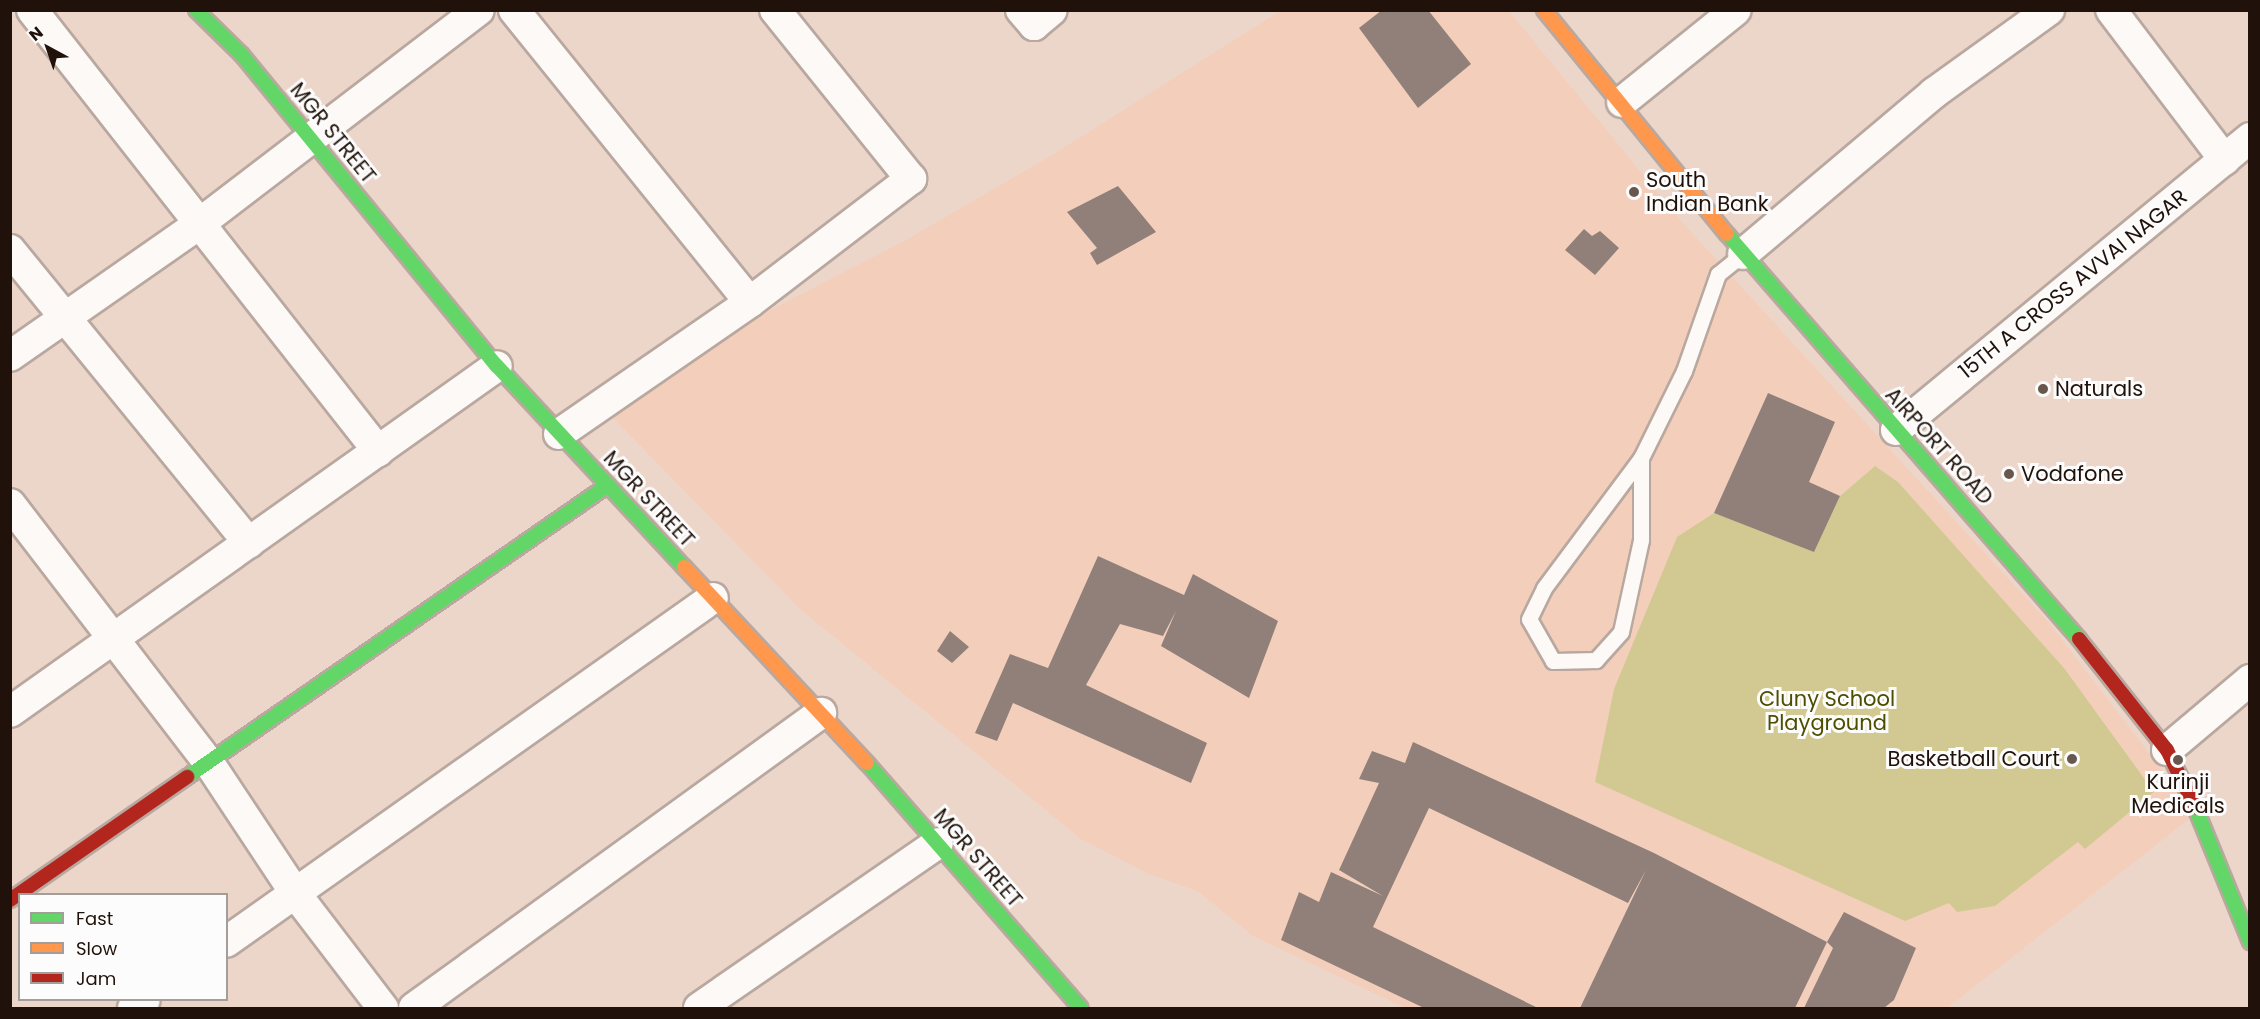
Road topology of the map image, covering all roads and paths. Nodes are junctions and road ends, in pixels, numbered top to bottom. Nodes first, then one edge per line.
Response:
1 (32, 10) edge
2 (196, 10) edge
3 (479, 10) edge
4 (514, 10) edge
5 (775, 10) edge
6 (1021, 10) edge
7 (1052, 10) edge
8 (1544, 10) edge
9 (1736, 10) edge
10 (2049, 10) edge
11 (2111, 10) edge
12 (1622, 102) junction
13 (2250, 138) edge
14 (312, 140) junction
15 (2225, 160) junction
16 (199, 224) junction
17 (10, 250) edge
18 (1743, 254) junction
19 (750, 302) junction
20 (65, 318) junction
21 (10, 356) edge
22 (497, 366) junction
23 (1896, 430) junction
24 (560, 434) junction
25 (378, 451) junction
26 (1641, 458) junction
27 (608, 485) junction
28 (10, 504) edge
29 (249, 543) junction
30 (713, 598) junction
31 (115, 639) junction
32 (2250, 680) edge
33 (10, 712) edge
34 (820, 713) junction
35 (2167, 750) junction
36 (209, 763) junction
37 (938, 843) junction
38 (20, 893) edge
39 (295, 893) junction
40 (228, 941) edge
41 (2249, 942) edge
42 (383, 1008) edge
43 (414, 1008) edge
44 (699, 1008) edge
45 (1082, 1008) edge

1 - 16 street
2 - 14 street, MGR STREET
3 - 14 street
4 - 19 street
5 - 19 street
6 - 7 street
8 - 12 street, AIRPORT ROAD
9 - 12 street
10 - 18 street
11 - 15 street
12 - 18 street, AIRPORT ROAD
13 - 15 street, 15TH A CROSS AVVAI NAGAR
14 - 16 street
14 - 22 street, MGR STREET
15 - 23 street, 15TH A CROSS AVVAI NAGAR
16 - 20 street
16 - 25 street
17 - 20 street
18 - 23 street, AIRPORT ROAD
18 - 26 lane
19 - 24 street
20 - 21 street
20 - 29 street
22 - 24 street, MGR STREET
22 - 25 street
23 - 35 street, AIRPORT ROAD
24 - 27 street, MGR STREET
25 - 29 street
26 - 26 lane
27 - 30 street, MGR STREET
27 - 36 street
28 - 31 street
29 - 31 street
30 - 34 street, MGR STREET
30 - 39 street
31 - 33 street
31 - 36 street
32 - 35 street
34 - 37 street, MGR STREET
34 - 43 street
35 - 41 street, AIRPORT ROAD
36 - 38 street
36 - 39 street
37 - 44 street
37 - 45 street, MGR STREET
39 - 40 street
39 - 42 street

